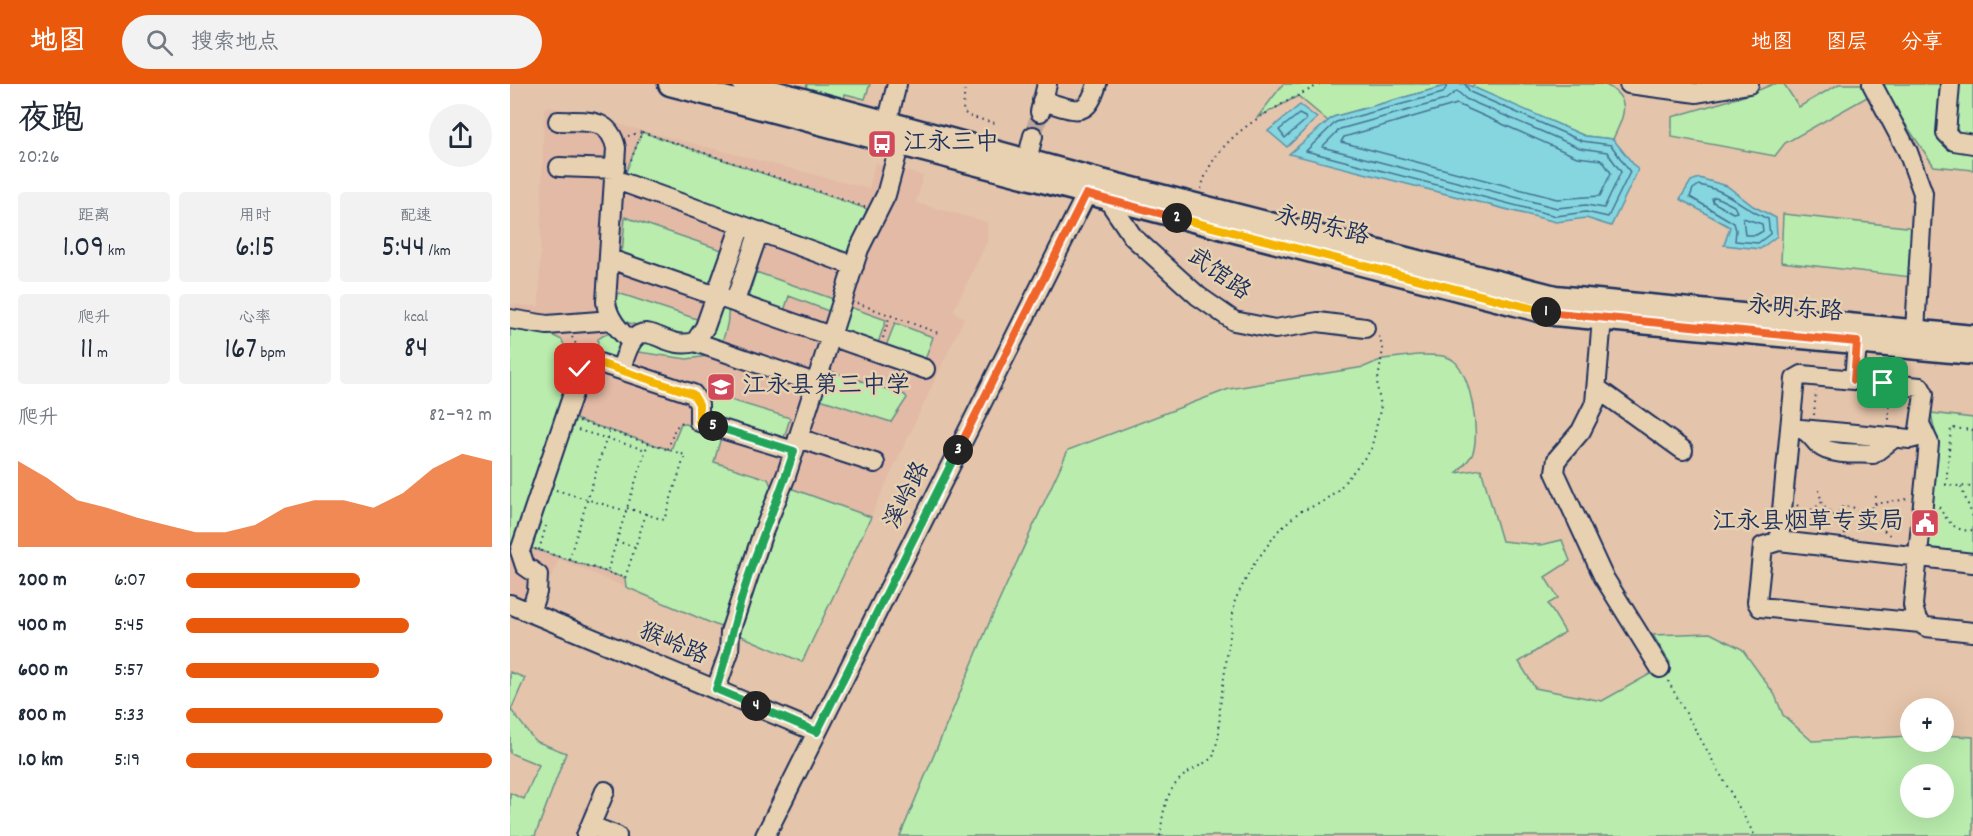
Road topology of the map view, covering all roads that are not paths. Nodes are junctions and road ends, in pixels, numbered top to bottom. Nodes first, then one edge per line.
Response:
1 (670, 84) edge
2 (744, 84) edge
3 (897, 84) edge
4 (1097, 84) edge
5 (1629, 84) edge
6 (1749, 84) edge
7 (1872, 84) edge
8 (1950, 84) edge
9 (781, 89) edge
10 (1043, 99) edge
11 (558, 121) dead end
12 (897, 132) junction
13 (1033, 136) tunnel mouth
14 (1973, 144) edge
15 (1027, 160) junction
16 (559, 167) dead end
17 (617, 178) junction
18 (1090, 186) junction
19 (1108, 200) junction
20 (741, 225) junction
21 (759, 231) junction
22 (610, 259) junction
23 (854, 266) junction
24 (716, 294) junction
25 (735, 301) junction
26 (1602, 310) junction
27 (510, 319) edge
28 (612, 320) junction
29 (1365, 328) road end
30 (1915, 331) junction
31 (1858, 334) junction
32 (831, 335) junction
33 (1973, 337) edge
34 (631, 342) junction
35 (695, 342) junction
36 (1973, 353) edge
37 (925, 369) dead end
38 (621, 370) junction
39 (1854, 380) junction
40 (815, 383) junction
41 (1598, 389) junction
42 (1921, 426) junction
43 (1795, 428) junction
44 (1887, 437) junction
45 (796, 444) junction
46 (1683, 450) dead end
47 (875, 463) dead end
48 (1779, 539) junction
49 (1918, 556) junction
50 (510, 563) edge
51 (1973, 563) edge
52 (538, 575) junction
53 (510, 604) edge
54 (530, 612) junction
55 (1920, 623) junction
56 (1973, 632) edge
57 (1660, 668) road end
58 (716, 689) junction
59 (817, 732) junction
60 (605, 791) dead end
61 (589, 831) edge
62 (617, 836) edge
63 (765, 836) edge

1 - 12 main road, 永明东路
2 - 9 main road, 永明东路
3 - 12 street
4 - 10 street
5 - 6 street
7 - 30 street
8 - 14 street
9 - 12 main road, 永明东路
11 - 17 street
12 - 15 main road, 永明东路
12 - 18 main road, 永明东路
12 - 23 street
13 - 15 street
15 - 18 main road, 永明东路
16 - 17 street
17 - 20 street
17 - 22 street
18 - 19 main road, 永明东路
18 - 26 main road, 永明东路
18 - 59 street, 溪岭路
19 - 26 main road, 永明东路
19 - 29 street, 武馆路
20 - 21 street
20 - 24 street
21 - 23 street
21 - 25 street
22 - 24 street
22 - 28 street
23 - 32 street
24 - 25 street
24 - 35 street
25 - 32 street
26 - 31 main road, 永明东路
26 - 41 street
27 - 28 street
28 - 34 street
30 - 31 main road, 永明东路
30 - 33 main road, 永明东路
31 - 36 main road, 永明东路
31 - 39 street
32 - 37 street
32 - 40 street
34 - 35 street
34 - 38 street
35 - 40 street
38 - 45 street
38 - 52 street
39 - 42 street
39 - 43 street
40 - 45 street
41 - 46 street
41 - 57 street
42 - 44 street
42 - 49 street
43 - 44 street
43 - 44 street
43 - 48 street
45 - 47 street
45 - 58 street
48 - 49 street
48 - 55 street
49 - 51 street
49 - 55 street
50 - 52 street
52 - 54 street
53 - 54 street, 猴岭路
54 - 58 street, 猴岭路
55 - 56 street
58 - 59 street, 猴岭路
59 - 63 street, 溪岭路
60 - 61 street
61 - 62 street

